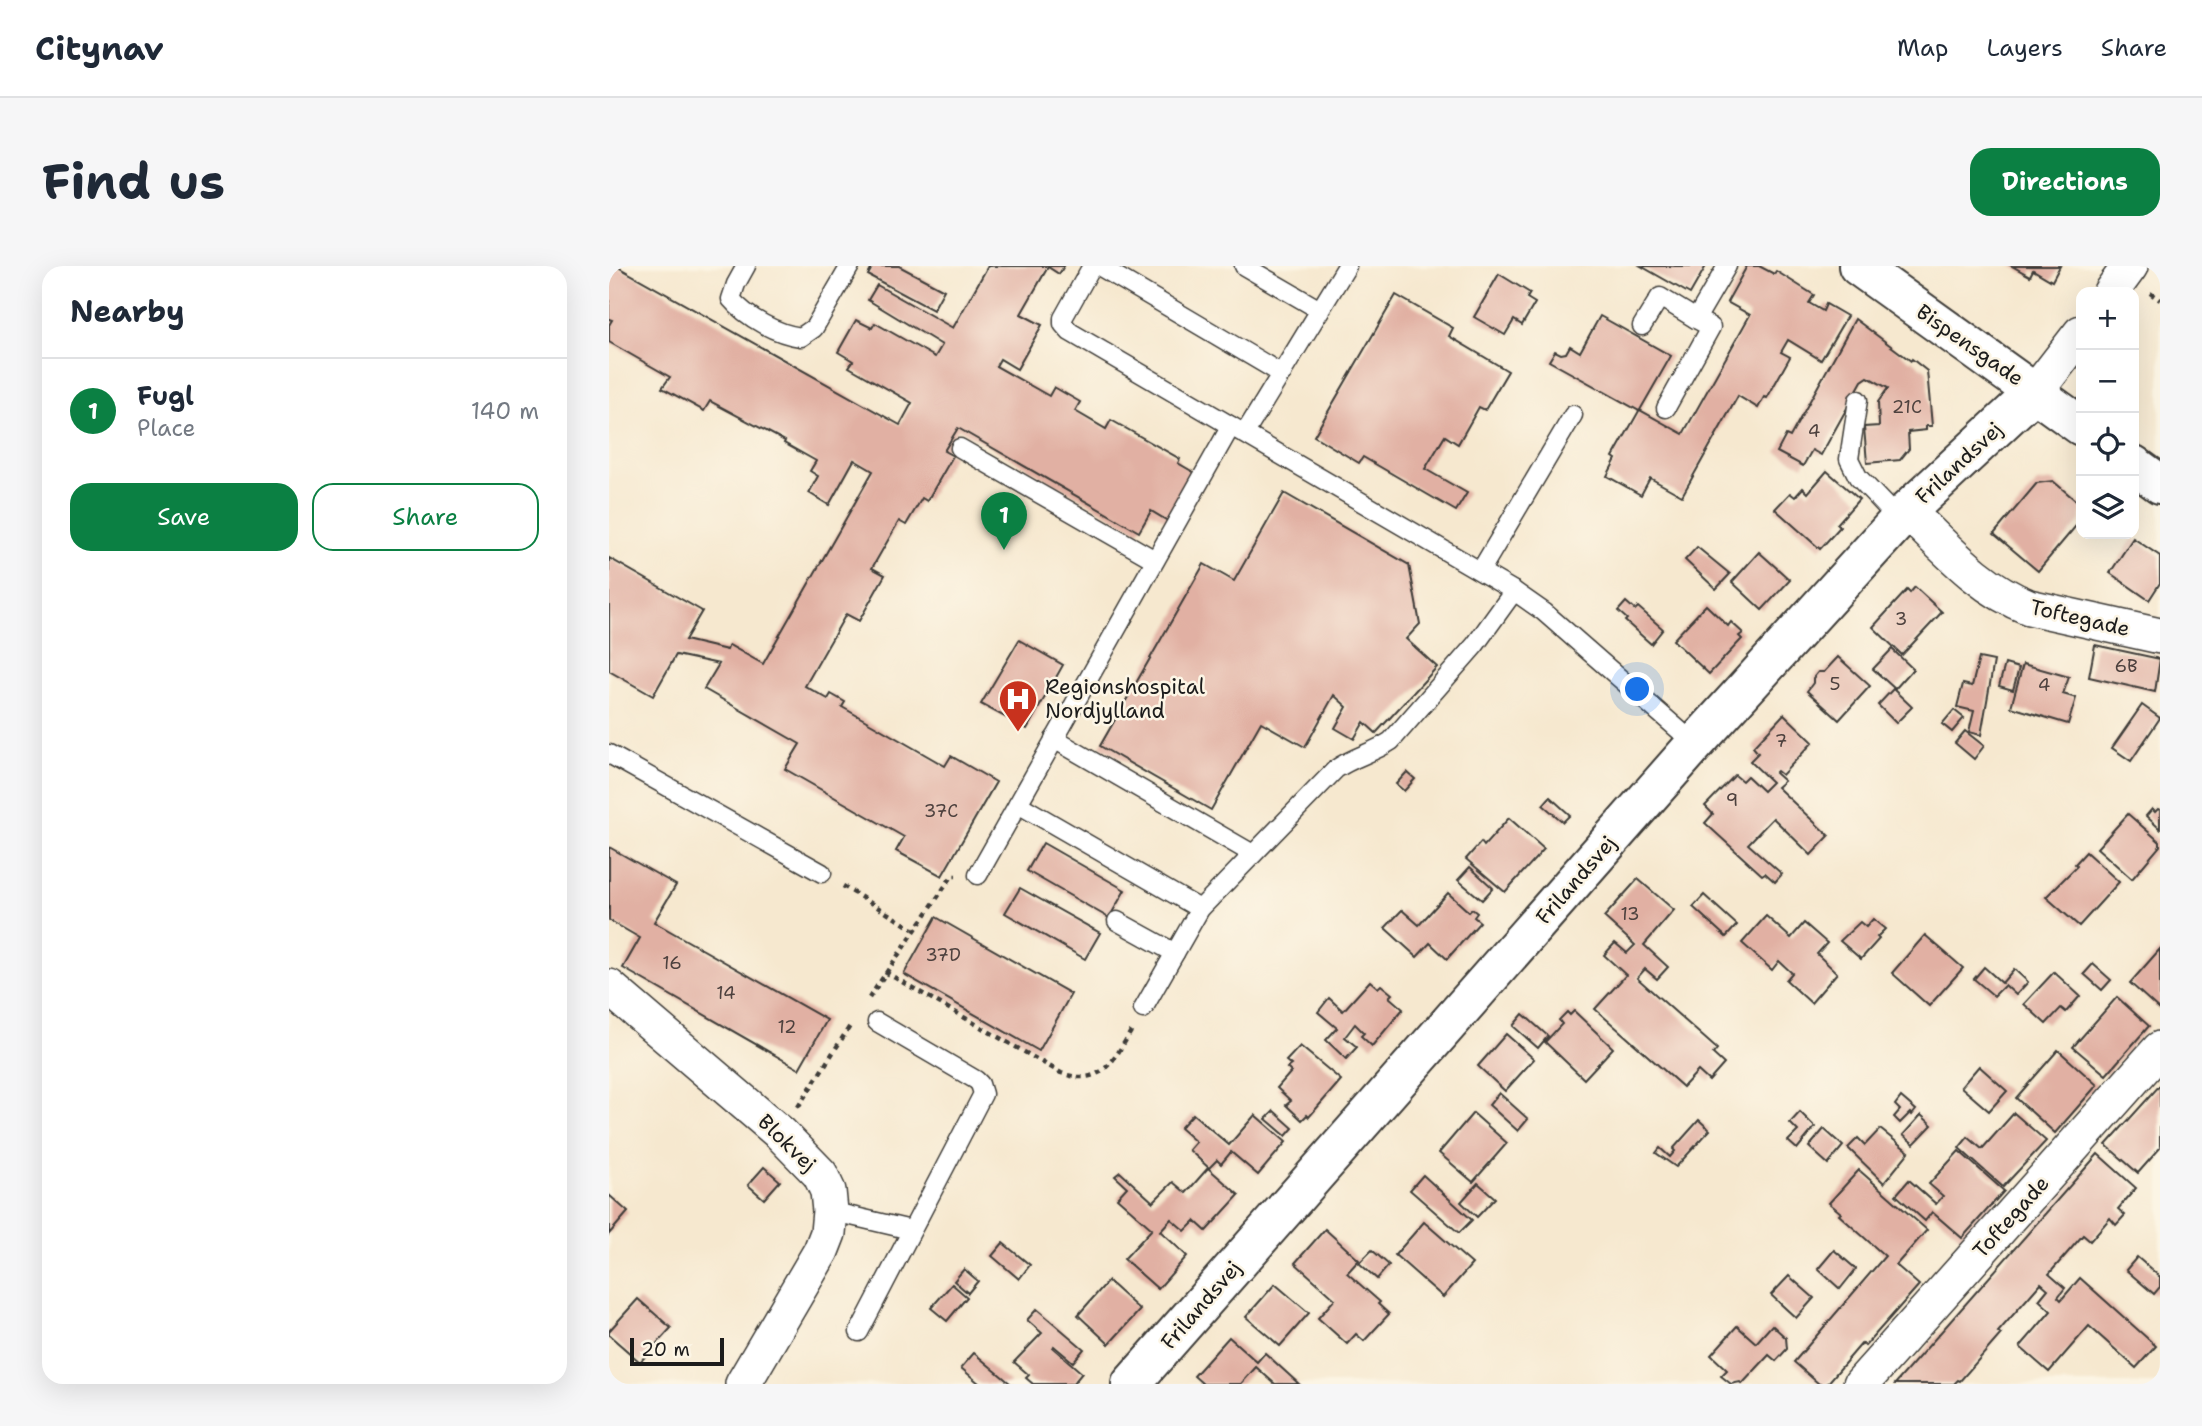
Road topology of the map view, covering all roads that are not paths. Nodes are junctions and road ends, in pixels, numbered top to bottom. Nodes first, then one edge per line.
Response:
1 (746, 266) edge
2 (850, 266) edge
3 (1092, 266) edge
4 (1099, 266) edge
5 (1244, 266) edge
6 (1347, 266) edge
7 (1727, 266) edge
8 (1857, 266) edge
9 (2130, 266) edge
10 (2115, 287) edge
11 (1320, 310) junction
12 (1696, 319) junction
13 (1643, 326) dead end
14 (2076, 339) edge
15 (1282, 374) junction
16 (2036, 391) junction
17 (1858, 400) dead end
18 (1666, 408) dead end
19 (1573, 415) dead end
20 (2076, 422) edge
21 (1238, 430) junction
22 (960, 448) dead end
23 (2139, 469) edge
24 (2160, 484) edge
25 (1903, 515) junction
26 (1155, 560) junction
27 (1481, 570) junction
28 (1514, 591) junction
29 (2160, 636) edge
30 (1054, 739) junction
31 (1695, 744) junction
32 (609, 754) edge
33 (1018, 804) junction
34 (1253, 854) junction
35 (822, 873) road end
36 (978, 874) road end
37 (1200, 909) junction
38 (1117, 921) dead end
39 (1175, 953) junction
40 (609, 986) edge
41 (1143, 1009) road end
42 (877, 1022) dead end
43 (2160, 1049) edge
44 (830, 1211) junction
45 (911, 1230) junction
46 (859, 1332) dead end
47 (743, 1384) edge
48 (1132, 1384) edge
49 (1861, 1384) edge

1 - 2 lane
3 - 21 lane
4 - 15 lane
5 - 11 lane
6 - 11 lane
7 - 12 lane
8 - 16 street, Bispensgade
9 - 10 street
11 - 15 lane
12 - 13 lane
12 - 18 lane
14 - 16 street
15 - 21 lane
16 - 20 street, Bispensgade
16 - 25 street, Frilandsvej
17 - 25 lane
19 - 27 lane
21 - 26 lane
21 - 27 lane
22 - 26 lane
23 - 24 street
25 - 29 street, Toftegade
25 - 31 street, Frilandsvej
26 - 30 lane
27 - 28 lane
28 - 31 lane
28 - 34 lane
30 - 33 lane
30 - 34 lane
31 - 48 street, Frilandsvej
32 - 35 lane
33 - 36 lane
33 - 37 lane
34 - 37 lane
37 - 39 lane
38 - 39 lane
39 - 41 lane
40 - 44 street, Blokvej
42 - 45 lane
43 - 49 street, Toftegade
44 - 45 lane
44 - 47 street, Blokvej
45 - 46 lane

